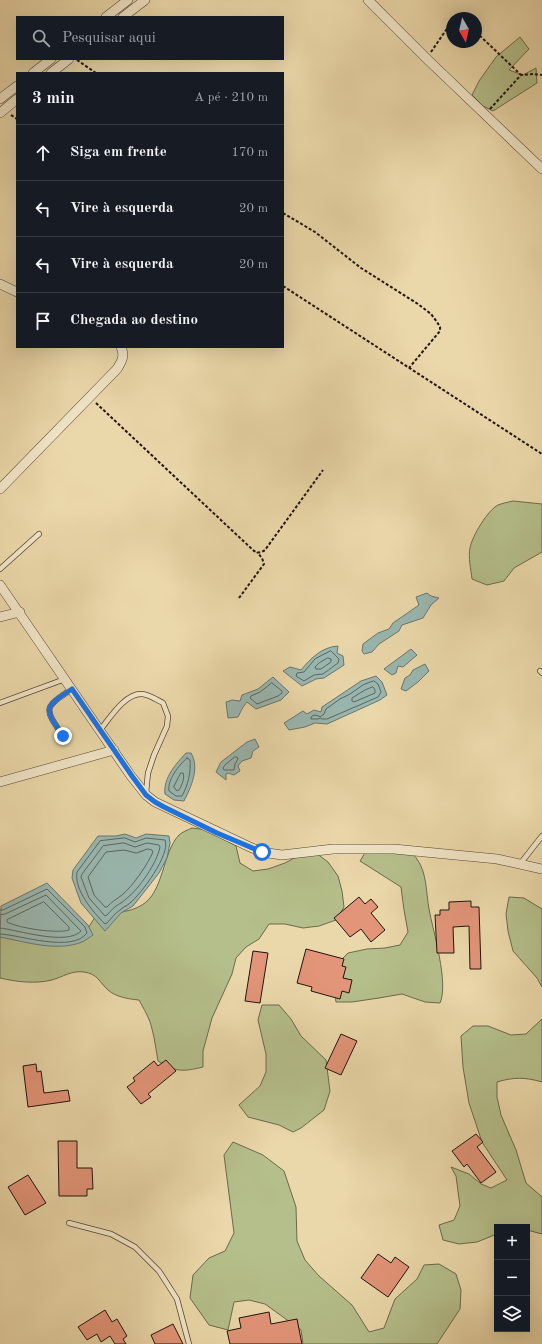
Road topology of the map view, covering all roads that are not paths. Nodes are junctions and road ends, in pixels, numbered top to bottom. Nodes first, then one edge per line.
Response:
1 (128, 0) edge
2 (145, 0) edge
3 (368, 0) edge
4 (107, 16) edge
5 (124, 16) edge
6 (50, 60) edge
7 (68, 60) edge
8 (34, 72) edge
9 (52, 72) edge
10 (16, 87) edge
11 (0, 99) edge
12 (16, 100) edge
13 (0, 113) edge
14 (542, 169) edge
15 (0, 284) edge
16 (16, 292) edge
17 (122, 348) edge
18 (0, 489) edge
19 (39, 534) dead end
20 (0, 569) edge
21 (0, 585) edge
22 (20, 612) junction
23 (0, 617) edge
24 (66, 679) junction
25 (72, 689) junction
26 (0, 703) edge
27 (100, 730) junction
28 (63, 736) dead end
29 (114, 750) junction
30 (0, 782) edge
31 (146, 795) junction
32 (542, 836) edge
33 (520, 864) junction
34 (542, 869) edge
35 (69, 1222) dead end
36 (189, 1344) edge

1 - 4 street
2 - 5 street
3 - 14 street
6 - 8 street
7 - 9 street
10 - 11 street
12 - 13 street
15 - 16 street
17 - 18 street
19 - 20 lane
21 - 22 street
22 - 23 street
22 - 24 street
24 - 25 street
24 - 26 lane
25 - 27 street
25 - 28 lane
27 - 29 street
27 - 31 lane
29 - 30 street
29 - 31 street
31 - 33 street
32 - 33 lane
33 - 34 street
35 - 36 lane

